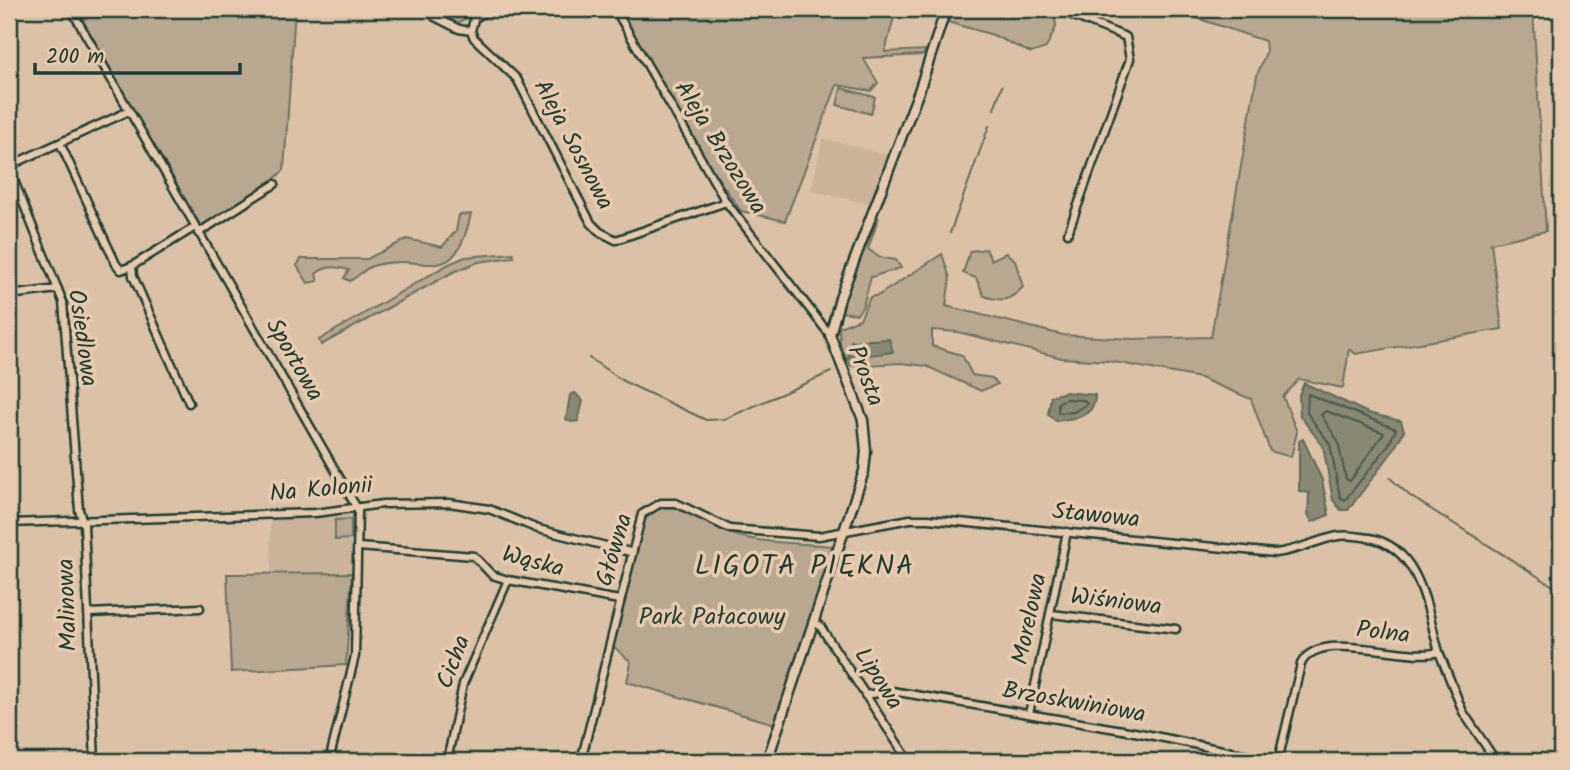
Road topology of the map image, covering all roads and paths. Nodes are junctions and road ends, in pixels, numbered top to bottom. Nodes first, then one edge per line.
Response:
1 (71, 9) edge
2 (489, 9) edge
3 (615, 9) edge
4 (946, 9) edge
5 (1056, 9) edge
6 (435, 17) dead end
7 (471, 31) junction
8 (129, 111) junction
9 (60, 143) junction
10 (9, 167) edge
11 (275, 184) dead end
12 (726, 202) junction
13 (196, 230) junction
14 (1068, 233) dead end
15 (132, 266) junction
16 (58, 289) junction
17 (9, 295) edge
18 (830, 335) junction
19 (189, 403) dead end
20 (358, 510) junction
21 (81, 521) junction
22 (9, 523) edge
23 (845, 532) junction
24 (1067, 533) junction
25 (1342, 535) joint
26 (358, 547) junction
27 (630, 552) junction
28 (508, 580) junction
29 (619, 600) junction
30 (200, 608) dead end
31 (89, 613) junction
32 (1051, 614) junction
33 (813, 621) junction
34 (1176, 629) dead end
35 (1439, 652) junction
36 (865, 695) junction
37 (1029, 714) junction
38 (95, 761) edge
39 (329, 761) edge
40 (447, 761) edge
41 (581, 761) edge
42 (767, 761) edge
43 (909, 761) edge
44 (1277, 761) edge
45 (1496, 761) edge

1 - 8 street, Sportowa
2 - 7 street
3 - 12 street, Aleja Brzozowa
4 - 18 street, Prosta
5 - 14 street
6 - 7 street
7 - 12 street, Aleja Sosnowa
8 - 9 street
8 - 13 street, Sportowa
9 - 10 street
9 - 15 street
10 - 16 street, Osiedlowa
11 - 13 street
12 - 18 street, Aleja Brzozowa
13 - 15 street
13 - 20 street, Sportowa
15 - 19 street
16 - 17 street
16 - 21 street, Osiedlowa
18 - 23 street, Prosta
20 - 21 street, Na Kolonii
20 - 26 street
20 - 27 street, Na Kolonii
21 - 22 street, Na Kolonii
21 - 31 street, Malinowa
23 - 24 street, Stawowa
23 - 27 street, Główna
23 - 33 street, Prosta
24 - 25 street, Stawowa
24 - 32 street, Morelowa
25 - 35 street, Polna
26 - 28 street, Wąska
26 - 39 street
27 - 29 street, Główna
28 - 29 street, Wąska
28 - 40 street, Cicha
29 - 41 street, Główna
30 - 31 street
31 - 38 street, Malinowa
32 - 34 street, Wiśniowa
32 - 37 street, Morelowa
33 - 36 street, Lipowa
33 - 42 street, Prosta
35 - 44 street, Polna
35 - 45 street
36 - 37 street, Brzoskwiniowa
36 - 43 street, Lipowa
37 - 44 street, Brzoskwiniowa

